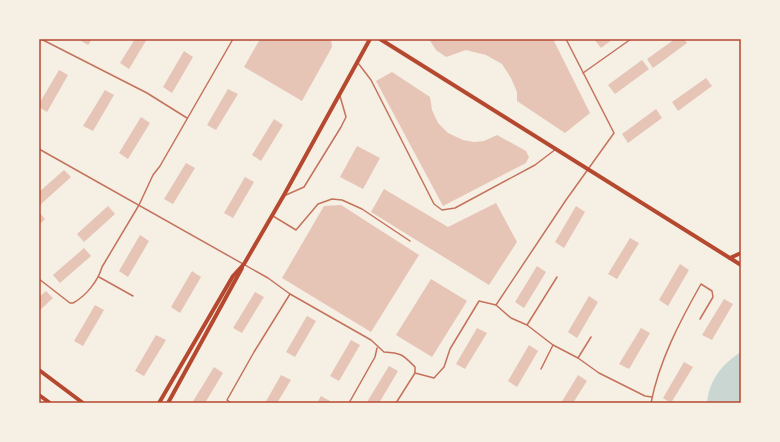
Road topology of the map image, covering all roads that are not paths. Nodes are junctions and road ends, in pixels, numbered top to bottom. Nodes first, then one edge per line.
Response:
1 (41, 39) edge
2 (233, 39) edge
3 (370, 39) edge
4 (380, 39) edge
5 (566, 39) edge
6 (631, 39) edge
7 (357, 62) junction
8 (583, 73) junction
9 (339, 96) junction
10 (187, 118) junction
11 (39, 149) edge
12 (556, 149) junction
13 (588, 170) junction
14 (284, 195) junction
15 (139, 204) junction
16 (272, 216) junction
17 (410, 241) dead end
18 (741, 253) edge
19 (730, 258) junction
20 (244, 264) junction
21 (741, 265) edge
22 (99, 277) junction
23 (557, 277) dead end
24 (39, 278) edge
25 (290, 294) junction
26 (133, 296) dead end
27 (496, 305) junction
28 (700, 319) dead end
29 (527, 325) junction
30 (591, 337) dead end
31 (553, 345) junction
32 (377, 348) junction
33 (578, 358) junction
34 (541, 369) dead end
35 (39, 370) edge
36 (416, 374) junction
37 (39, 395) edge
38 (652, 397) junction
39 (50, 403) edge
40 (83, 403) edge
41 (159, 403) edge
42 (168, 403) edge
43 (231, 403) edge
44 (349, 403) edge
45 (396, 403) edge
46 (651, 403) edge

1 - 10 lane
2 - 10 lane
3 - 7 main road
4 - 12 main road
5 - 8 lane
6 - 8 lane
7 - 9 main road
7 - 12 lane
8 - 13 lane
9 - 14 main road
9 - 14 lane
10 - 15 lane
11 - 15 lane
12 - 13 main road
13 - 19 main road
13 - 27 lane
14 - 16 main road
15 - 20 lane
15 - 22 lane
16 - 17 lane
16 - 20 main road
18 - 19 main road
19 - 21 main road
20 - 25 lane
20 - 41 main road
20 - 42 main road
22 - 24 lane
22 - 26 lane
23 - 29 lane
25 - 32 lane
25 - 43 lane
27 - 29 lane
27 - 36 lane
28 - 38 lane
29 - 31 lane
30 - 33 lane
31 - 33 lane
31 - 34 lane
32 - 36 lane
32 - 44 lane
33 - 38 lane
35 - 40 main road
36 - 45 lane
37 - 39 main road
38 - 46 lane

